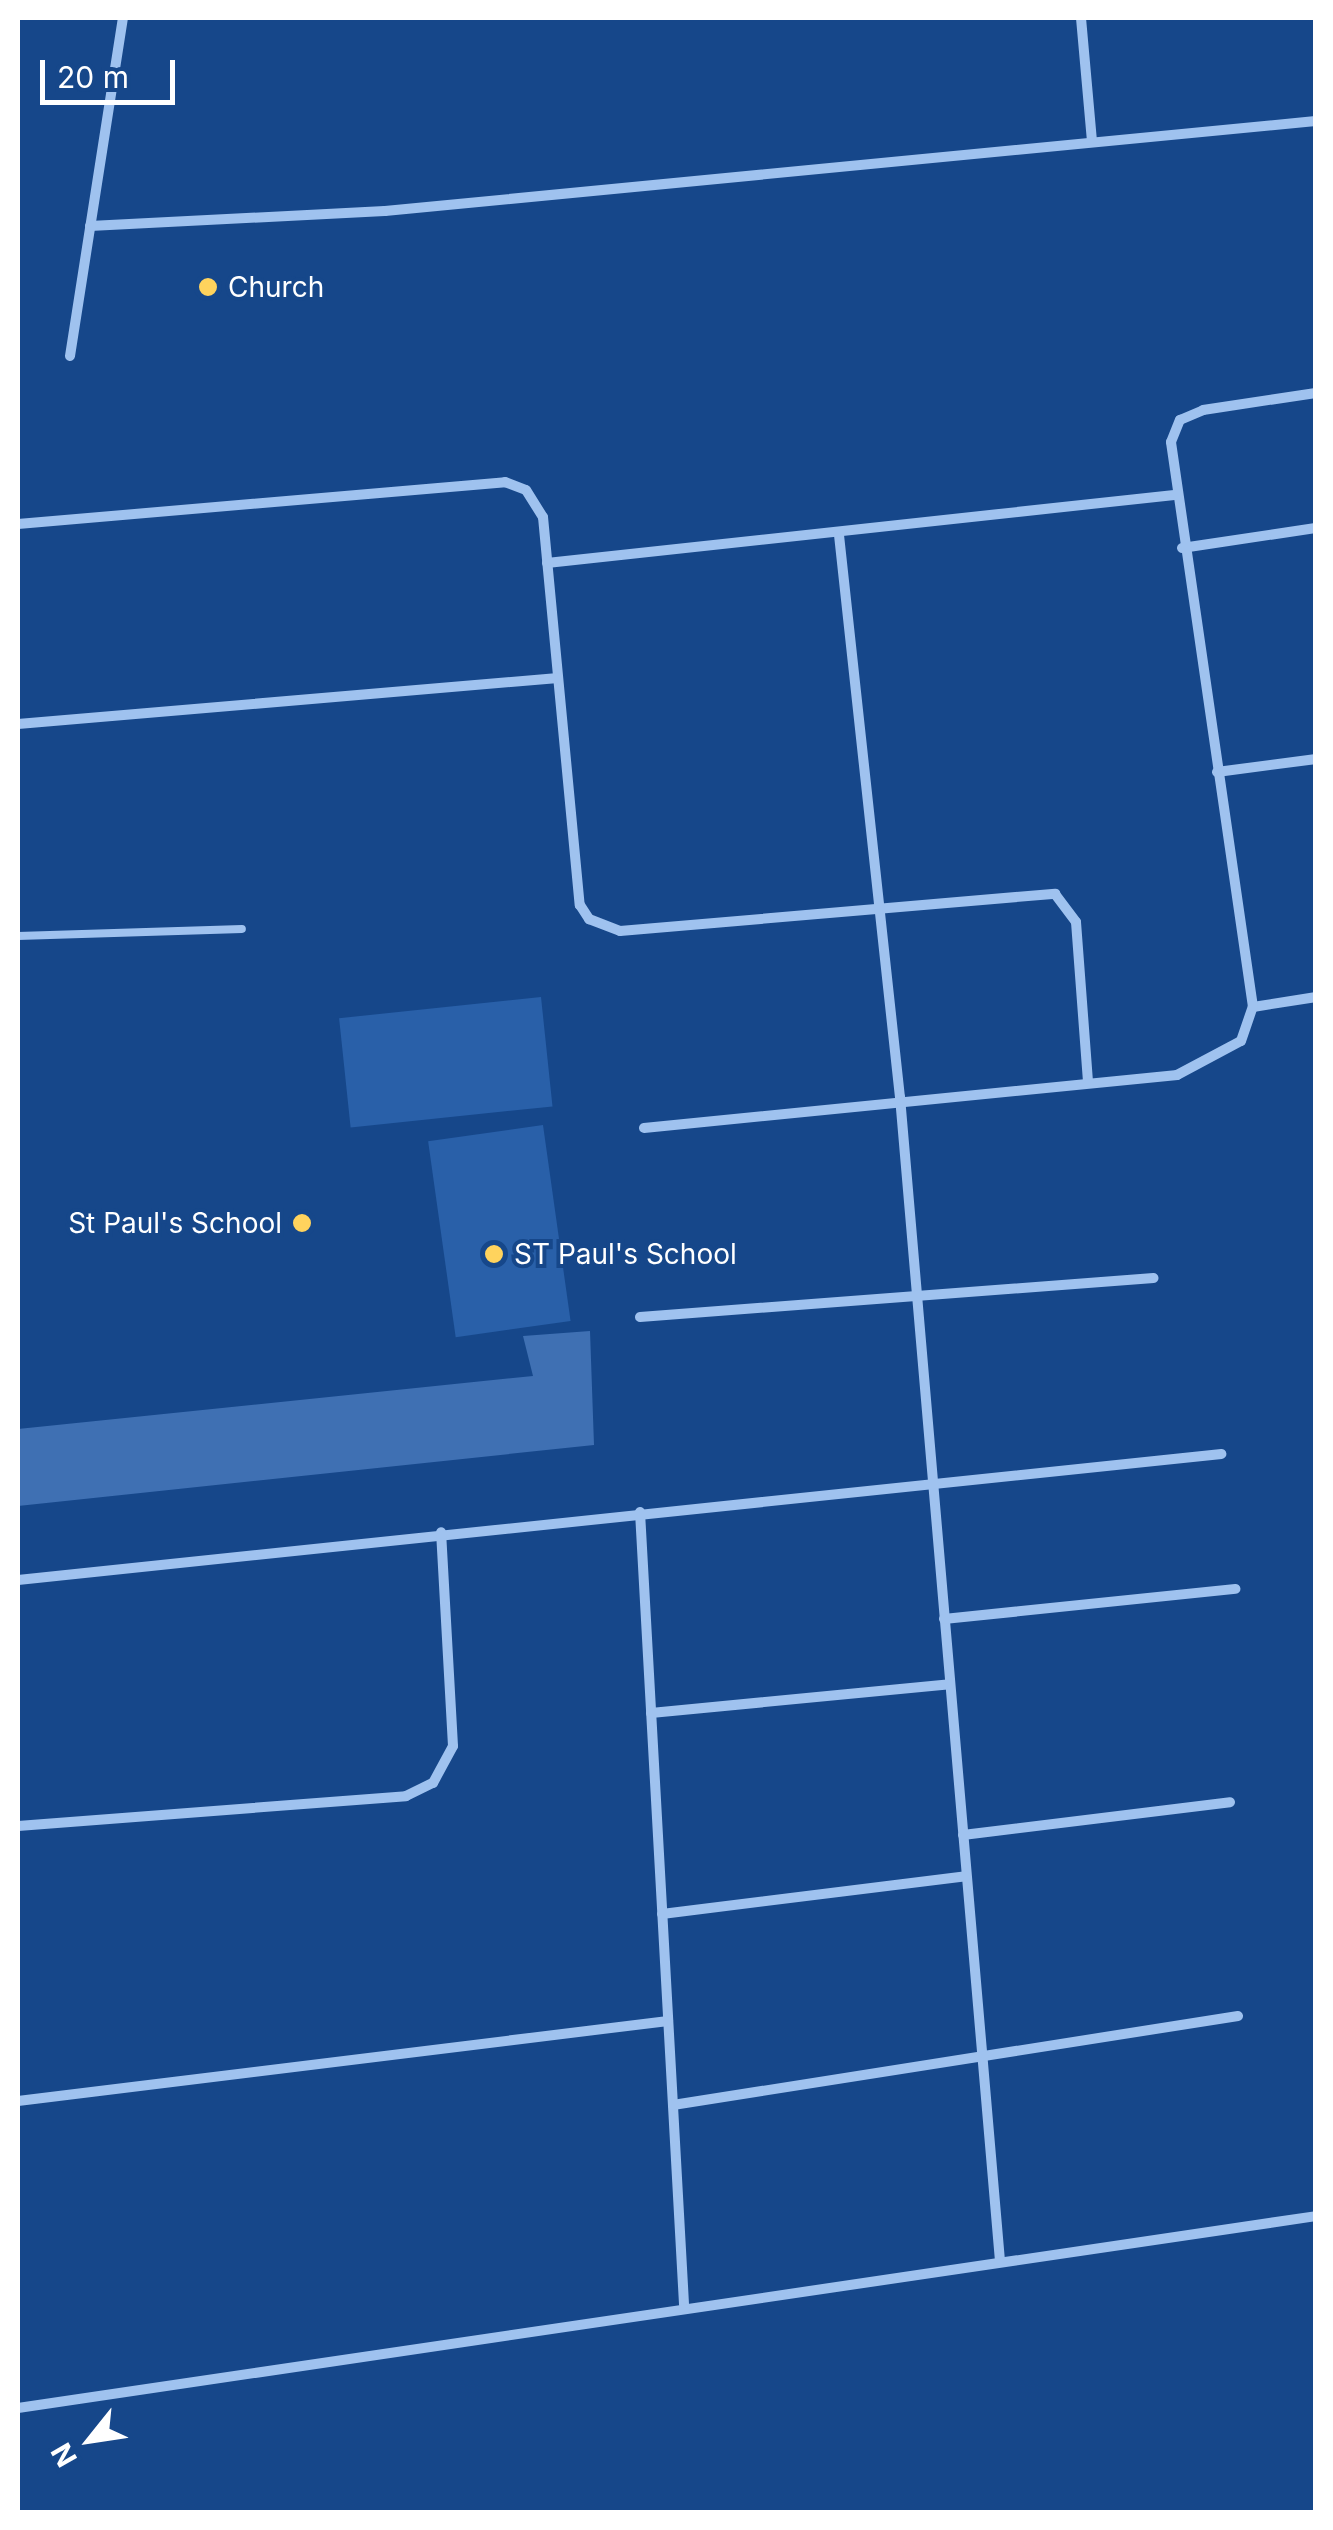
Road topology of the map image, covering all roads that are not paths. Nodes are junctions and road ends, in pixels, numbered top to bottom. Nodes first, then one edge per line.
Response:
1 (123, 18) edge
2 (1082, 18) edge
3 (1316, 122) edge
4 (1092, 142) junction
5 (90, 226) junction
6 (70, 356) dead end
7 (1316, 393) edge
8 (1174, 495) junction
9 (18, 524) edge
10 (1316, 528) edge
11 (839, 535) junction
12 (1182, 548) junction
13 (548, 564) junction
14 (558, 678) junction
15 (18, 724) edge
16 (1316, 759) edge
17 (1218, 772) junction
18 (879, 910) junction
19 (242, 928) dead end
20 (18, 936) edge
21 (1316, 997) edge
22 (1253, 1007) junction
23 (1088, 1082) junction
24 (900, 1098) junction
25 (644, 1128) dead end
26 (1154, 1278) dead end
27 (918, 1297) junction
28 (640, 1317) dead end
29 (1221, 1454) dead end
30 (933, 1481) junction
31 (640, 1512) junction
32 (441, 1532) junction
33 (18, 1580) edge
34 (1235, 1589) dead end
35 (944, 1619) junction
36 (950, 1684) junction
37 (651, 1713) junction
38 (1230, 1802) dead end
39 (18, 1826) edge
40 (963, 1835) junction
41 (966, 1876) junction
42 (662, 1914) junction
43 (1238, 2016) dead end
44 (668, 2021) junction
45 (981, 2060) junction
46 (18, 2100) edge
47 (672, 2106) junction
48 (1316, 2216) edge
49 (1000, 2261) junction
50 (684, 2306) junction
51 (18, 2408) edge

1 - 5 street
2 - 4 street
3 - 4 street
4 - 5 street
5 - 6 street
7 - 8 street
8 - 11 street
8 - 12 street
9 - 13 street
10 - 12 street
11 - 13 street
11 - 18 street
12 - 17 street
13 - 14 street
14 - 15 street
14 - 18 street
16 - 17 street
17 - 22 street
18 - 23 street
18 - 24 street
19 - 20 lane
21 - 22 street
22 - 23 street
23 - 24 street
24 - 25 street
24 - 27 street
26 - 27 street
27 - 28 street
27 - 30 street
29 - 30 street
30 - 31 street
30 - 35 street
31 - 32 street
31 - 37 street
32 - 33 street
32 - 39 street
34 - 35 street
35 - 36 street
36 - 37 street
36 - 40 street
37 - 42 street
38 - 40 street
40 - 41 street
41 - 42 street
41 - 45 street
42 - 44 street
43 - 45 street
44 - 46 street
44 - 47 street
45 - 47 street
45 - 49 street
47 - 50 street
48 - 49 street
49 - 50 street
50 - 51 street

